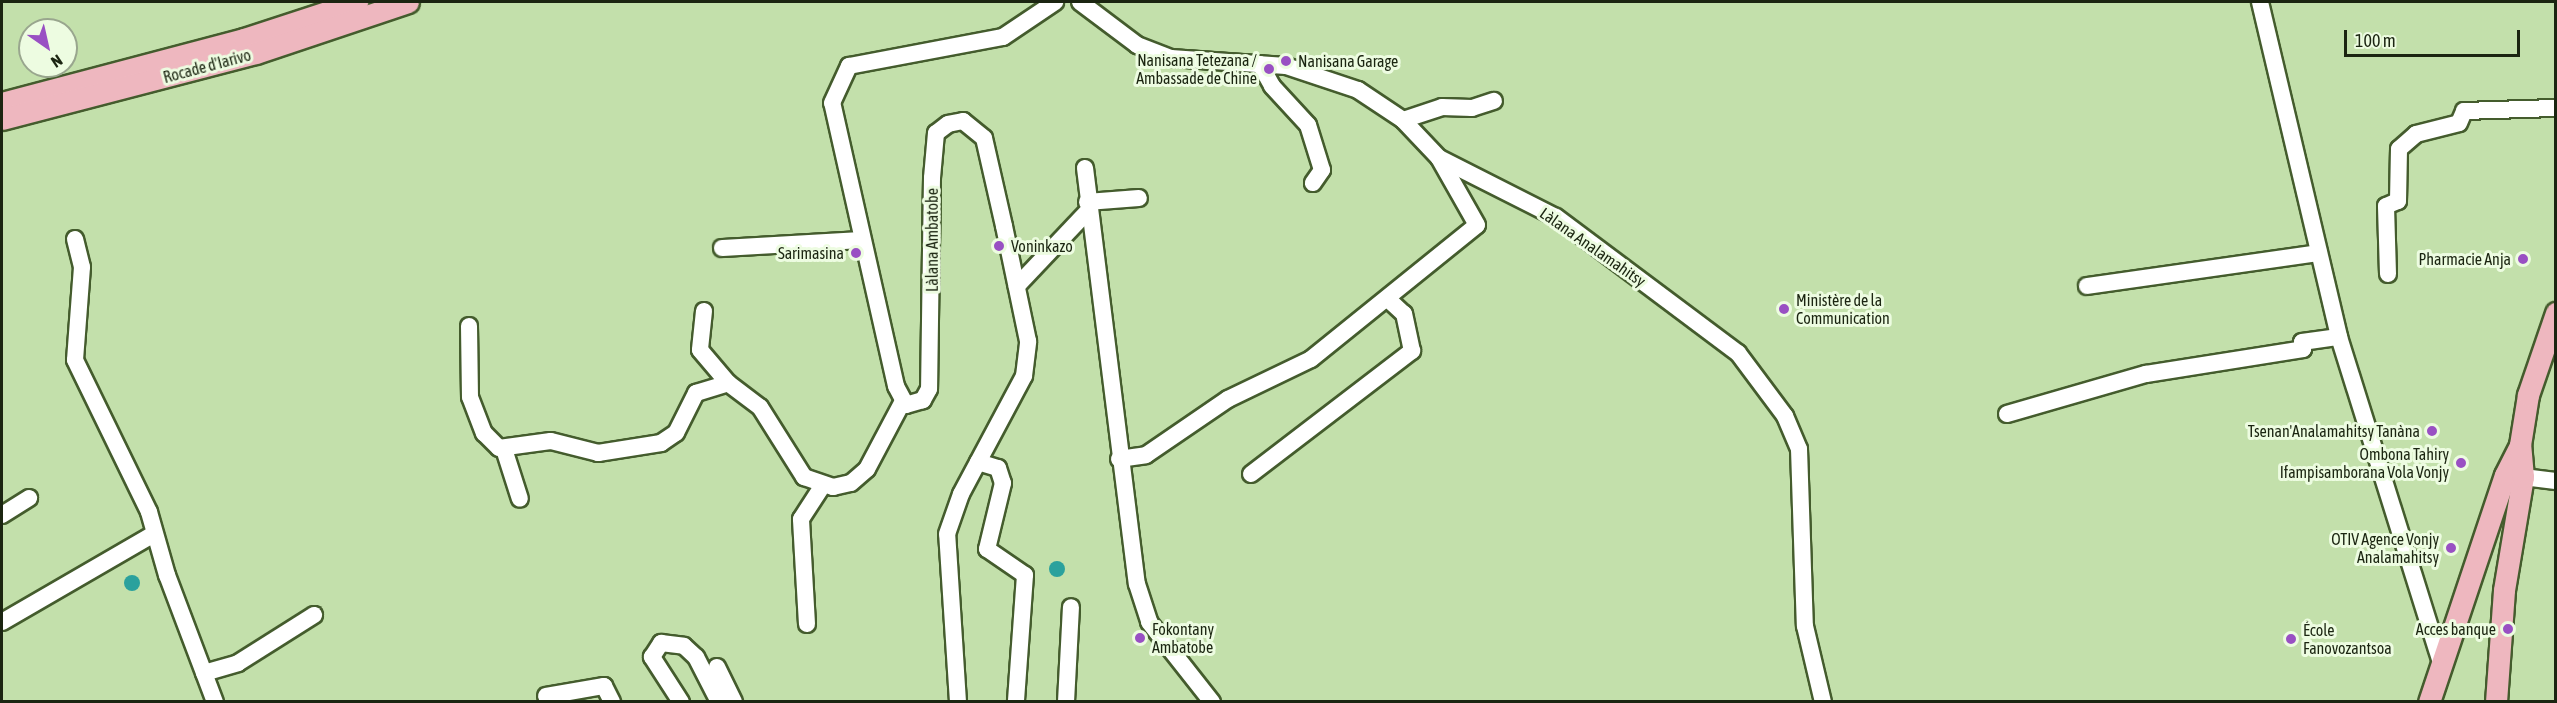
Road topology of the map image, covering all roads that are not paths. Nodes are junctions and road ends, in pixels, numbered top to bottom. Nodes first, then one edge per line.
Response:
1 (357, 2) edge
2 (408, 2) edge
3 (1055, 2) edge
4 (1080, 2) edge
5 (2260, 2) edge
6 (1260, 64) junction
7 (1494, 101) dead end
8 (2, 103) edge
9 (2556, 108) edge
10 (2, 119) edge
11 (1403, 120) junction
12 (1439, 158) junction
13 (1085, 168) dead end
14 (1313, 183) dead end
15 (1139, 198) dead end
16 (1087, 207) junction
17 (75, 239) dead end
18 (862, 240) junction
19 (722, 248) dead end
20 (2319, 253) junction
21 (2388, 274) dead end
22 (1017, 286) junction
23 (2087, 286) dead end
24 (1387, 298) junction
25 (704, 311) dead end
26 (2556, 313) edge
27 (469, 326) dead end
28 (2339, 337) junction
29 (728, 383) junction
30 (903, 401) junction
31 (2007, 414) dead end
32 (504, 448) junction
33 (1119, 459) junction
34 (978, 462) junction
35 (1251, 474) dead end
36 (2514, 476) junction
37 (2556, 480) edge
38 (822, 487) junction
39 (29, 498) dead end
40 (520, 499) dead end
41 (2, 515) edge
42 (2490, 518) junction
43 (2515, 523) junction
44 (154, 534) junction
45 (2476, 559) junction
46 (2508, 563) junction
47 (1071, 607) dead end
48 (314, 615) dead end
49 (2, 622) edge
50 (807, 624) dead end
51 (2440, 663) junction
52 (717, 667) dead end
53 (204, 673) junction
54 (582, 687) junction
55 (546, 696) dead end
56 (215, 702) edge
57 (573, 702) edge
58 (612, 702) edge
59 (681, 702) edge
60 (719, 702) edge
61 (734, 702) edge
62 (958, 702) edge
63 (1016, 702) edge
64 (1066, 702) edge
65 (1212, 702) edge
66 (1823, 702) edge
67 (2429, 702) edge
68 (2496, 702) edge

1 - 8 main road, Rocade d'Iarivo
2 - 10 main road, Rocade d'Iarivo
3 - 18 street
4 - 6 street, Làlana Analamahitsy
5 - 20 street
6 - 11 street, Làlana Analamahitsy
6 - 14 street
7 - 11 street
9 - 21 street
11 - 12 street, Làlana Analamahitsy
12 - 24 street
12 - 66 street, Làlana Analamahitsy
13 - 16 street
15 - 16 street
16 - 22 street
16 - 33 street
17 - 44 street
18 - 19 street
18 - 30 street
20 - 23 street
20 - 28 street
22 - 30 street, Làlana Ambatobe
22 - 34 street, Làlana Ambatobe
24 - 33 street
24 - 35 street
25 - 29 street
26 - 36 main road
27 - 32 street
28 - 31 street
28 - 51 street
29 - 32 street
29 - 38 street
30 - 38 street
32 - 40 street
33 - 65 street
34 - 62 street, Làlana Ambatobe
34 - 63 street
36 - 37 street
36 - 42 main road
36 - 43 main road
38 - 50 street
39 - 41 street
42 - 43 main road
42 - 45 main road
43 - 46 main road
44 - 49 street
44 - 53 street
45 - 46 main road
45 - 51 main road
46 - 68 main road
47 - 64 street
48 - 53 street
51 - 67 main road
52 - 61 street
53 - 56 street
54 - 55 street
54 - 57 street
54 - 58 street
59 - 60 street

